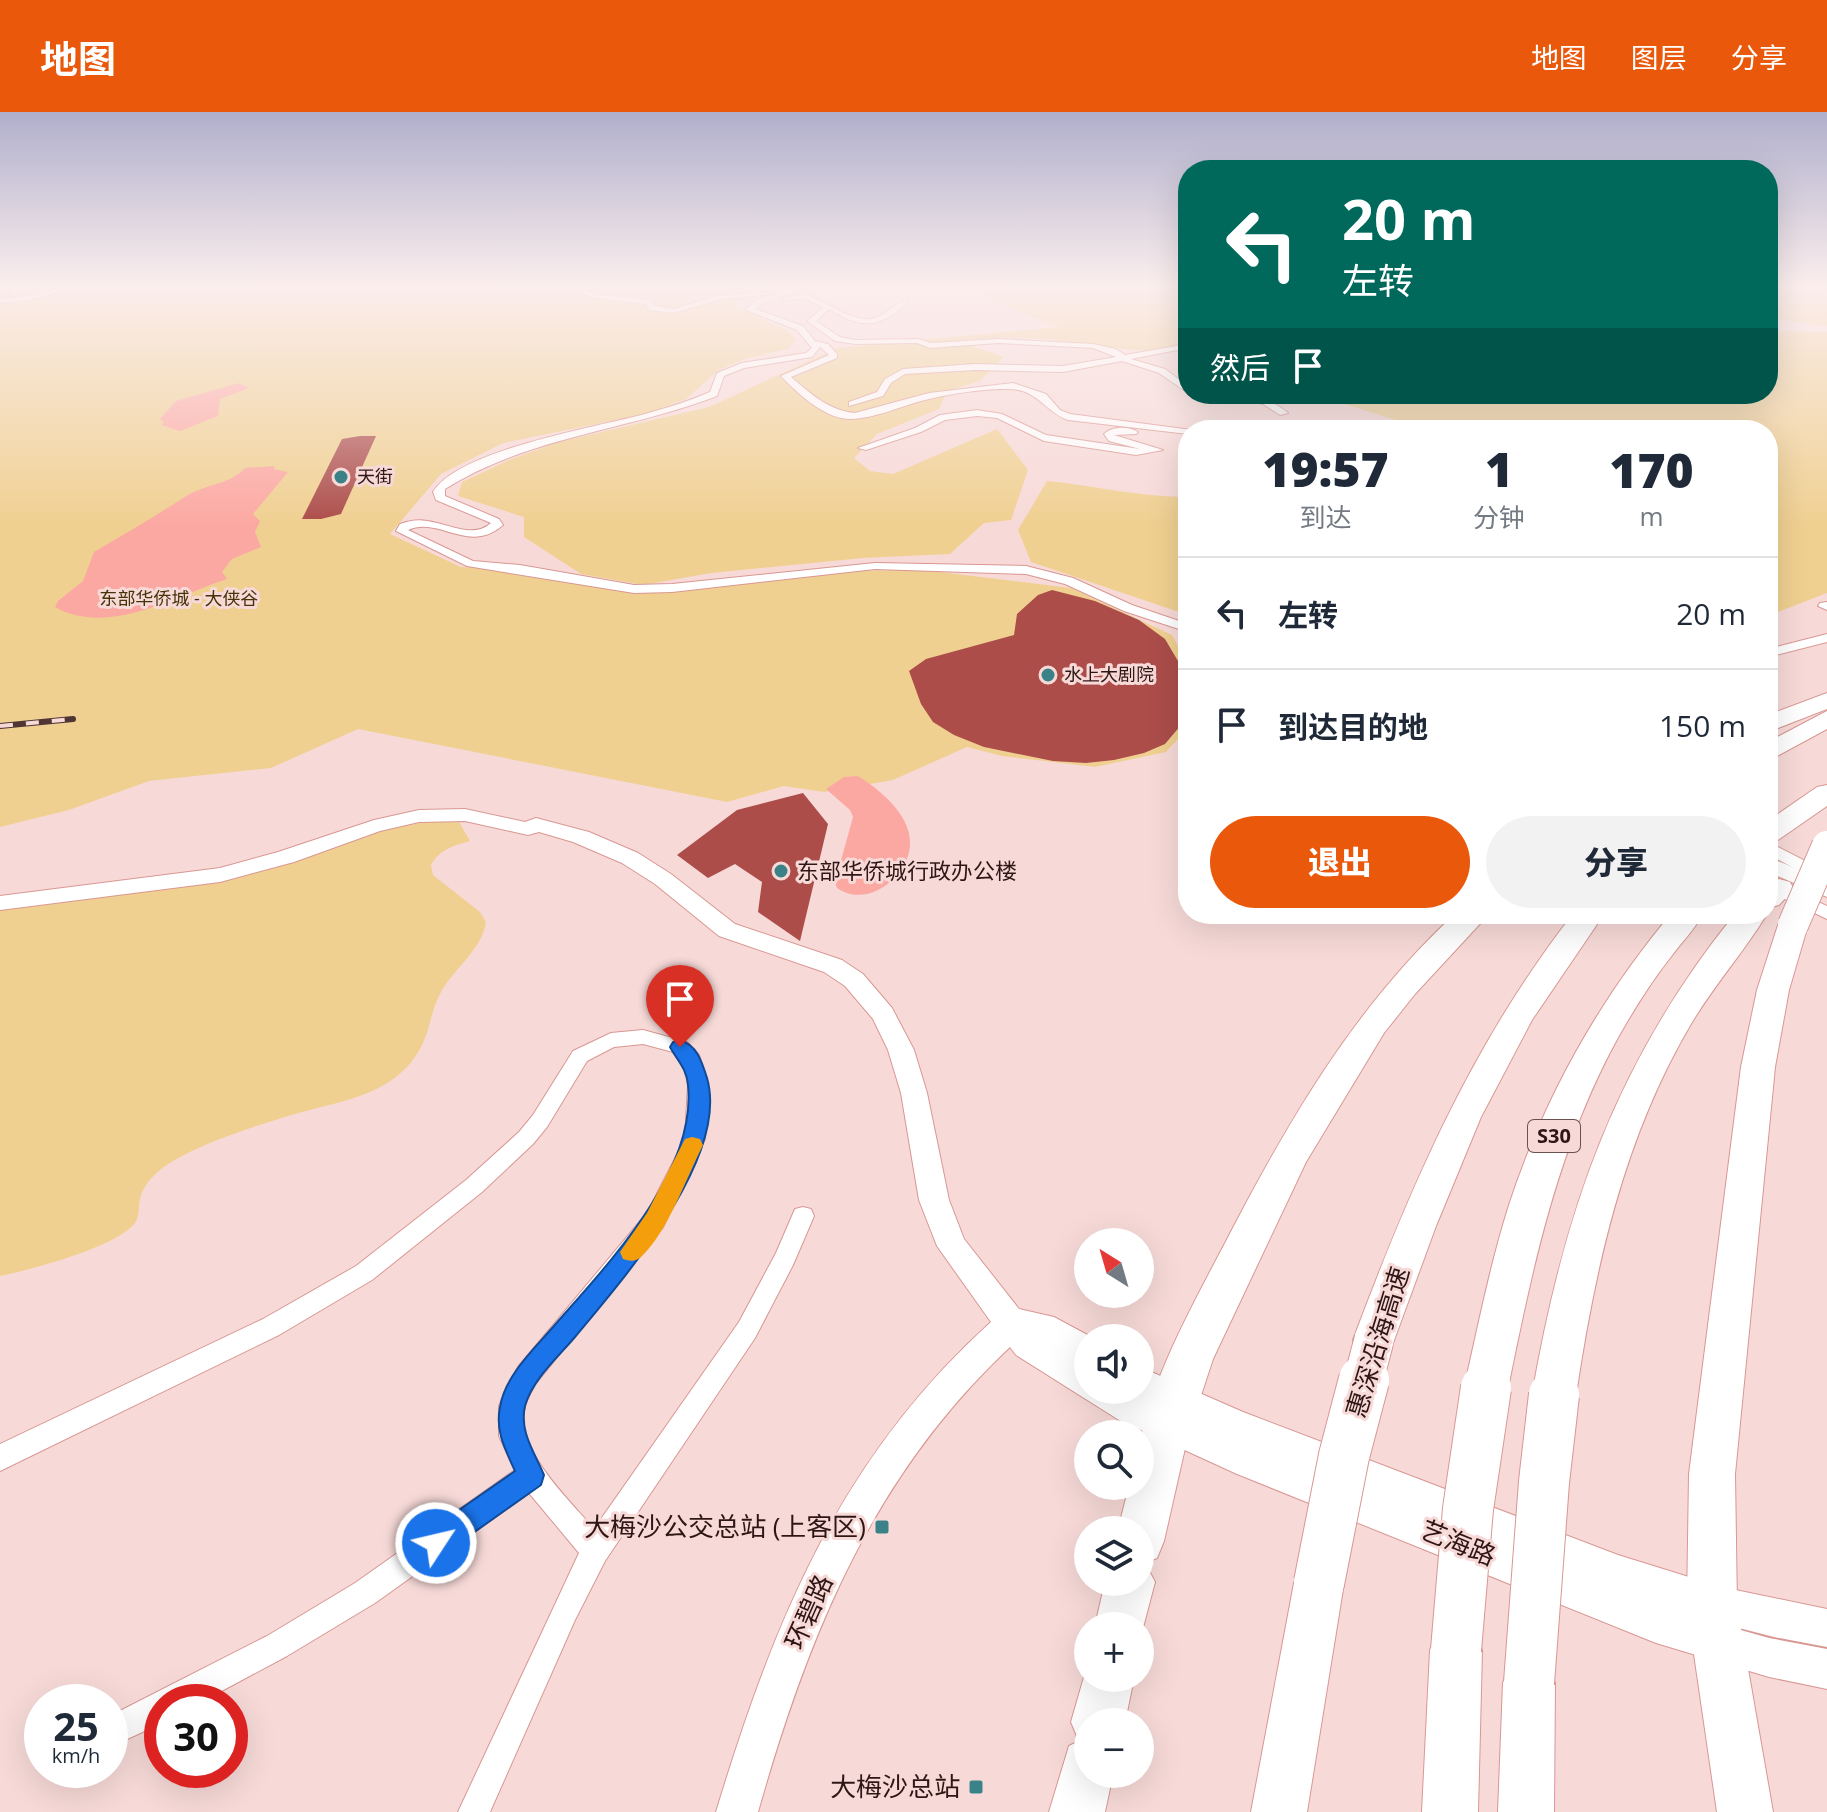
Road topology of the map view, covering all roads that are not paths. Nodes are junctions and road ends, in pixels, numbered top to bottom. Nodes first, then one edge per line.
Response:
1 (741, 366) edge
2 (809, 366) edge
3 (1078, 366) edge
4 (1148, 366) edge
5 (1178, 383) edge
6 (1269, 404) edge
7 (822, 405) junction
8 (1283, 413) dead end
9 (1174, 430) junction
10 (1178, 430) edge
11 (863, 448) dead end
12 (1178, 625) edge
13 (1827, 638) edge
14 (1778, 650) edge
15 (1827, 700) edge
16 (1827, 719) edge
17 (1778, 720) edge
18 (1778, 747) edge
19 (1827, 793) edge
20 (1778, 830) edge
21 (1778, 844) edge
22 (1827, 846) edge
23 (1827, 879) edge
24 (1827, 890) edge
25 (1779, 898) edge
26 (0, 903) edge
27 (1464, 924) edge
28 (1582, 924) edge
29 (1680, 924) edge
30 (1753, 924) edge
31 (1776, 924) edge
32 (803, 1216) dead end
33 (1012, 1324) junction
34 (1074, 1345) edge
35 (1074, 1374) edge
36 (1161, 1402) edge
37 (0, 1458) edge
38 (531, 1475) junction
39 (1144, 1516) edge
40 (595, 1551) junction
41 (1715, 1624) junction
42 (1827, 1628) edge
43 (1827, 1669) edge
44 (205, 1684) edge
45 (1083, 1788) edge
46 (474, 1812) edge
47 (737, 1812) edge
48 (1077, 1812) edge
49 (1279, 1812) edge
50 (1450, 1812) edge
51 (1526, 1812) edge
52 (1745, 1812) edge

1 - 12 street
2 - 7 street
3 - 7 street
4 - 5 street
6 - 8 street
7 - 9 street
9 - 10 street
9 - 11 street
13 - 14 street
15 - 17 highway
16 - 18 highway
19 - 20 highway
21 - 23 street
22 - 25 highway, bridge
24 - 25 street
26 - 33 street
27 - 36 highway
28 - 49 highway, 惠深沿海高速, bridge
29 - 50 highway, S30, bridge
30 - 51 highway, bridge
31 - 41 highway
32 - 40 street
33 - 34 street
33 - 35 street
33 - 47 street, 环碧路
36 - 39 highway
36 - 41 street, 艺海路
37 - 38 street
38 - 40 street
38 - 44 street
40 - 46 street
41 - 42 street, 艺海路
41 - 43 street, 艺海路
41 - 52 highway
45 - 48 highway

